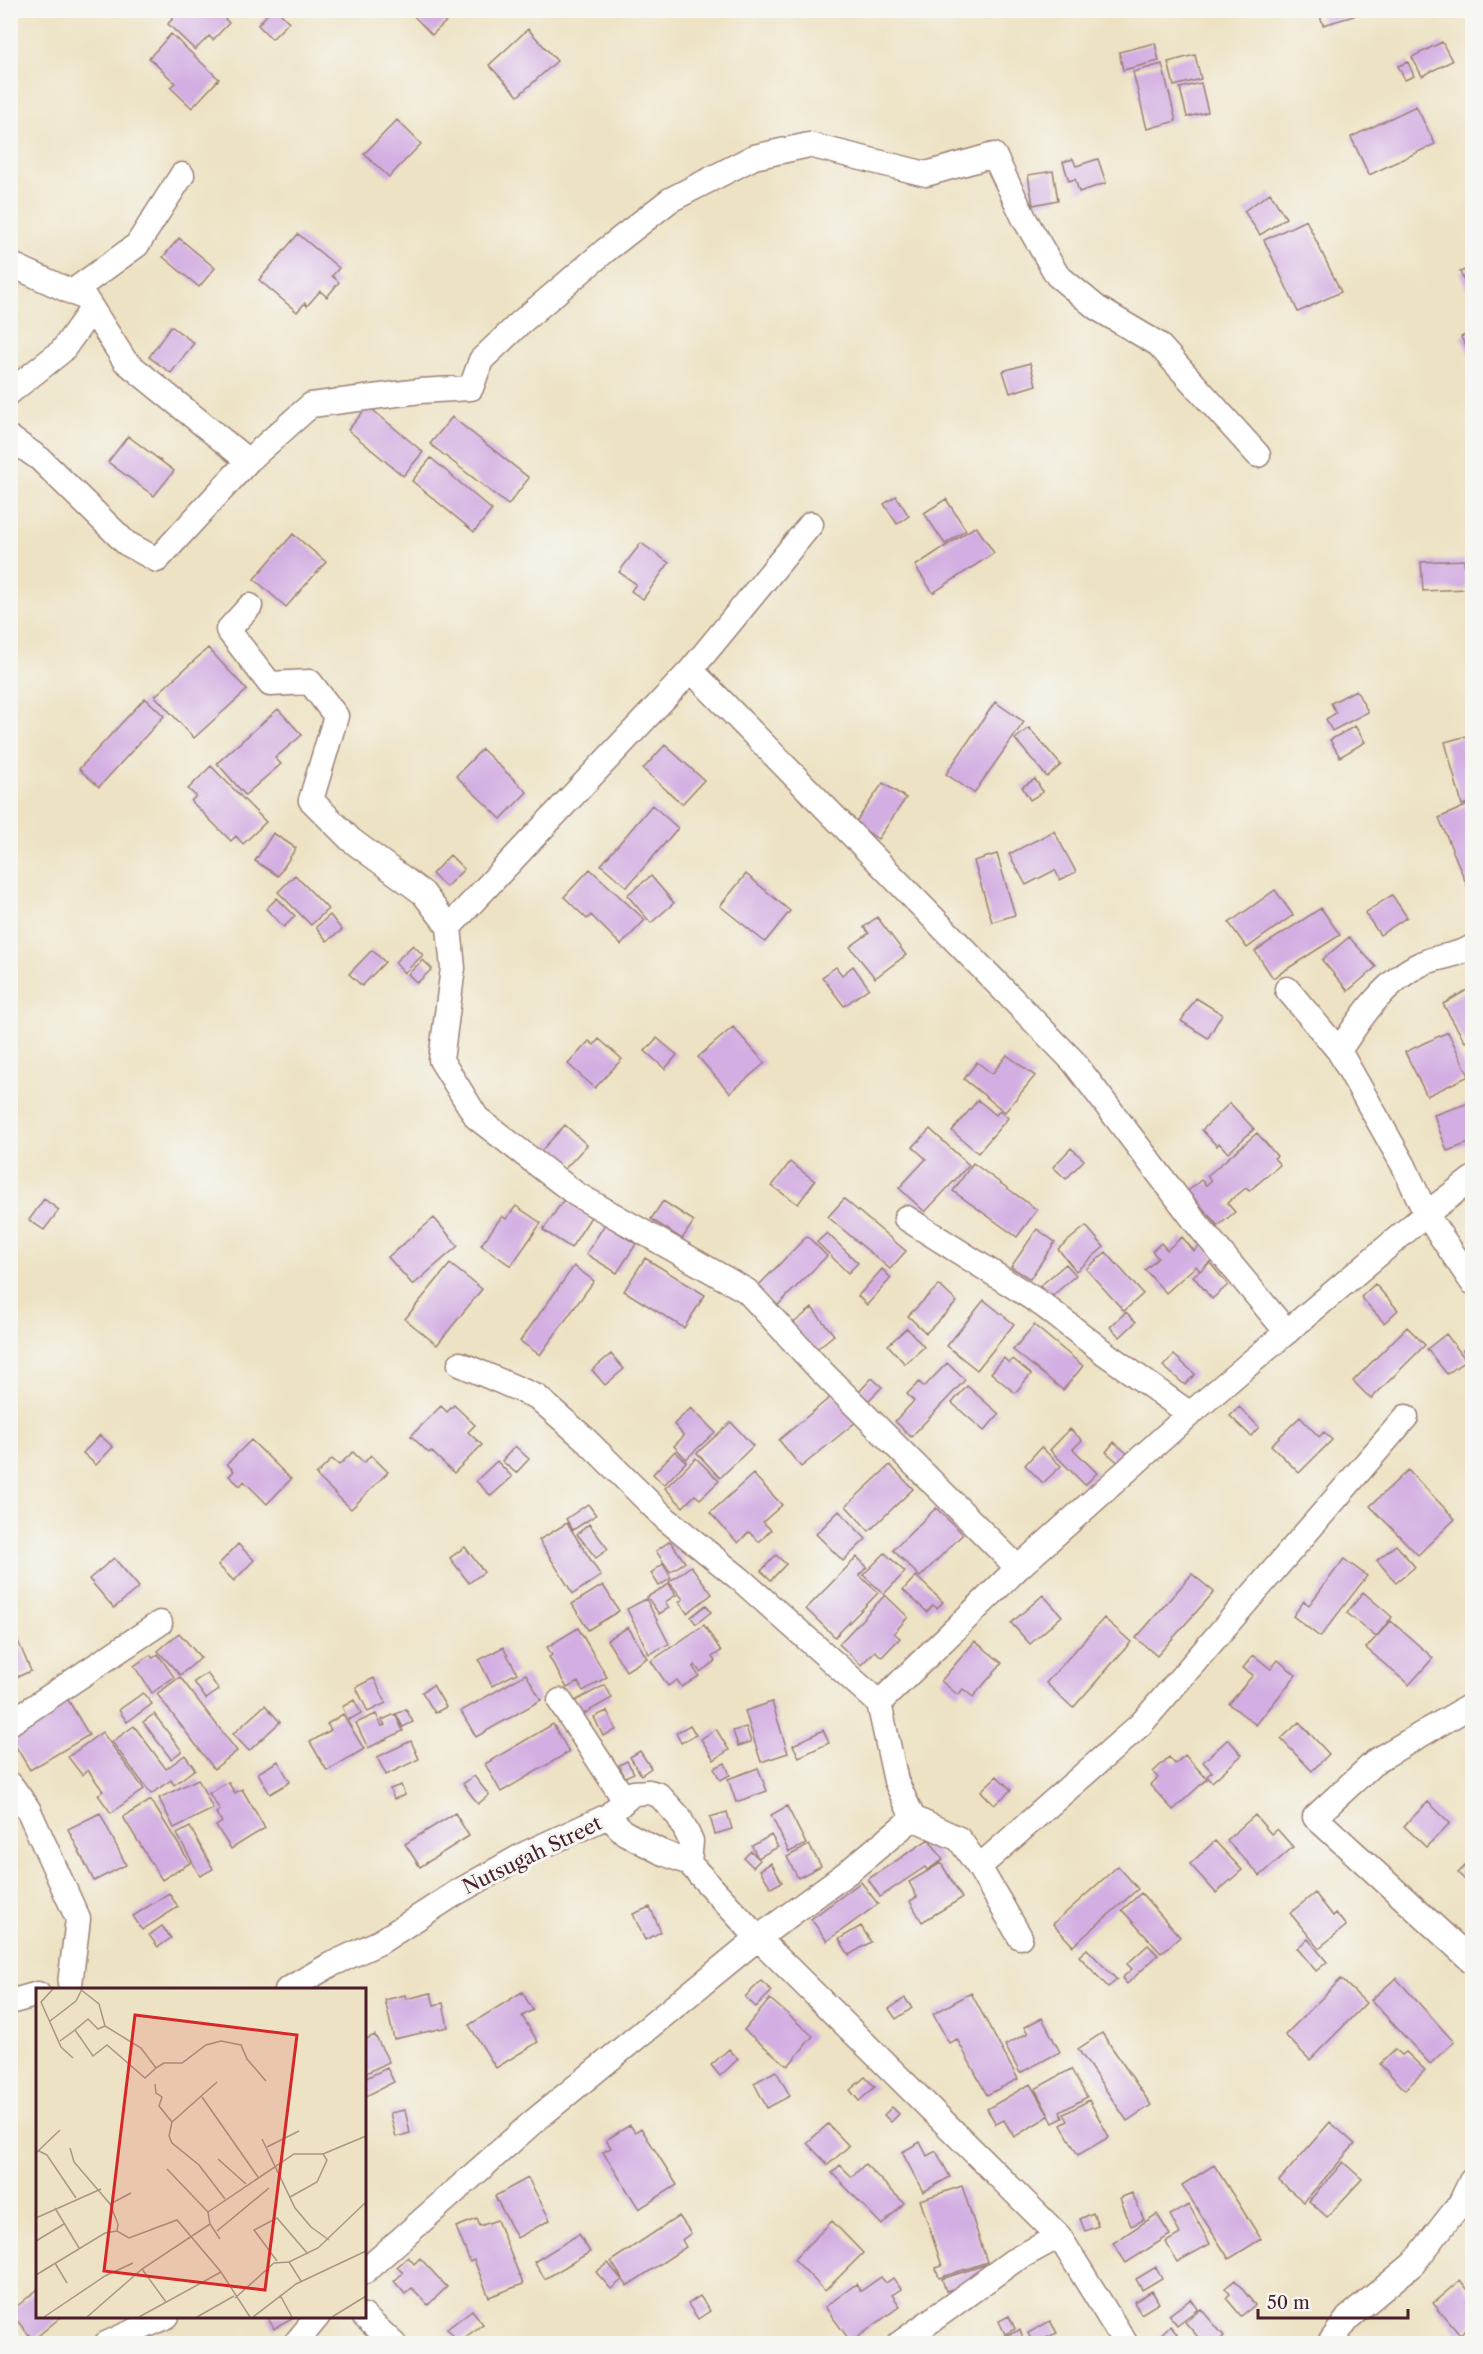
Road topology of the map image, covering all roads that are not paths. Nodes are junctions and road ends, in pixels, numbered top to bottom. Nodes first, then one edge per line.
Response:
1 (182, 175) dead end
2 (10, 264) edge
3 (72, 292) junction
4 (92, 309) junction
5 (10, 392) edge
6 (10, 438) edge
7 (1258, 455) dead end
8 (248, 461) junction
9 (811, 524) dead end
10 (250, 606) dead end
11 (691, 670) junction
12 (449, 927) junction
13 (1473, 947) edge
14 (1287, 989) dead end
15 (1339, 1051) junction
16 (1473, 1179) edge
17 (1426, 1214) junction
18 (906, 1218) dead end
19 (1473, 1282) edge
20 (1287, 1332) junction
21 (460, 1364) dead end
22 (1191, 1414) junction
23 (1406, 1418) dead end
24 (1018, 1568) junction
25 (160, 1623) dead end
26 (560, 1701) dead end
27 (879, 1704) junction
28 (1473, 1704) edge
29 (10, 1723) edge
30 (10, 1784) edge
31 (616, 1808) junction
32 (913, 1818) junction
33 (688, 1863) junction
34 (979, 1867) junction
35 (1020, 1937) dead end
36 (758, 1938) junction
37 (1473, 1961) edge
38 (69, 1988) edge
39 (289, 1988) edge
40 (36, 1995) edge
41 (10, 2002) edge
42 (1473, 2179) edge
43 (1059, 2236) junction
44 (366, 2270) edge
45 (162, 2318) edge
46 (316, 2318) edge
47 (366, 2318) edge
48 (106, 2343) edge
49 (295, 2343) edge
50 (394, 2343) edge
51 (899, 2343) edge
52 (1126, 2343) edge
53 (1329, 2343) edge

1 - 3 street
2 - 3 street
3 - 4 street
4 - 5 street
4 - 8 street
6 - 8 street
7 - 8 street
9 - 11 street
10 - 12 street
11 - 12 street
11 - 20 street
12 - 24 street
13 - 15 street
14 - 15 street
15 - 17 street
16 - 17 street
17 - 19 street
17 - 20 street
18 - 22 street
20 - 22 street
21 - 27 street
22 - 24 street
23 - 34 street
24 - 27 street
25 - 29 street
26 - 31 street
27 - 32 street
28 - 37 street
30 - 38 street
31 - 33 street, Nutsugah Street
31 - 33 street
31 - 39 street, Nutsugah Street
32 - 34 street
32 - 36 street
33 - 36 street, Nutsugah Street
34 - 35 street
36 - 43 street, Nutsugah Street
36 - 44 street
40 - 41 street
42 - 53 street
43 - 51 street
43 - 52 street, Nutsugah Street
45 - 48 street
46 - 49 street
47 - 50 street

